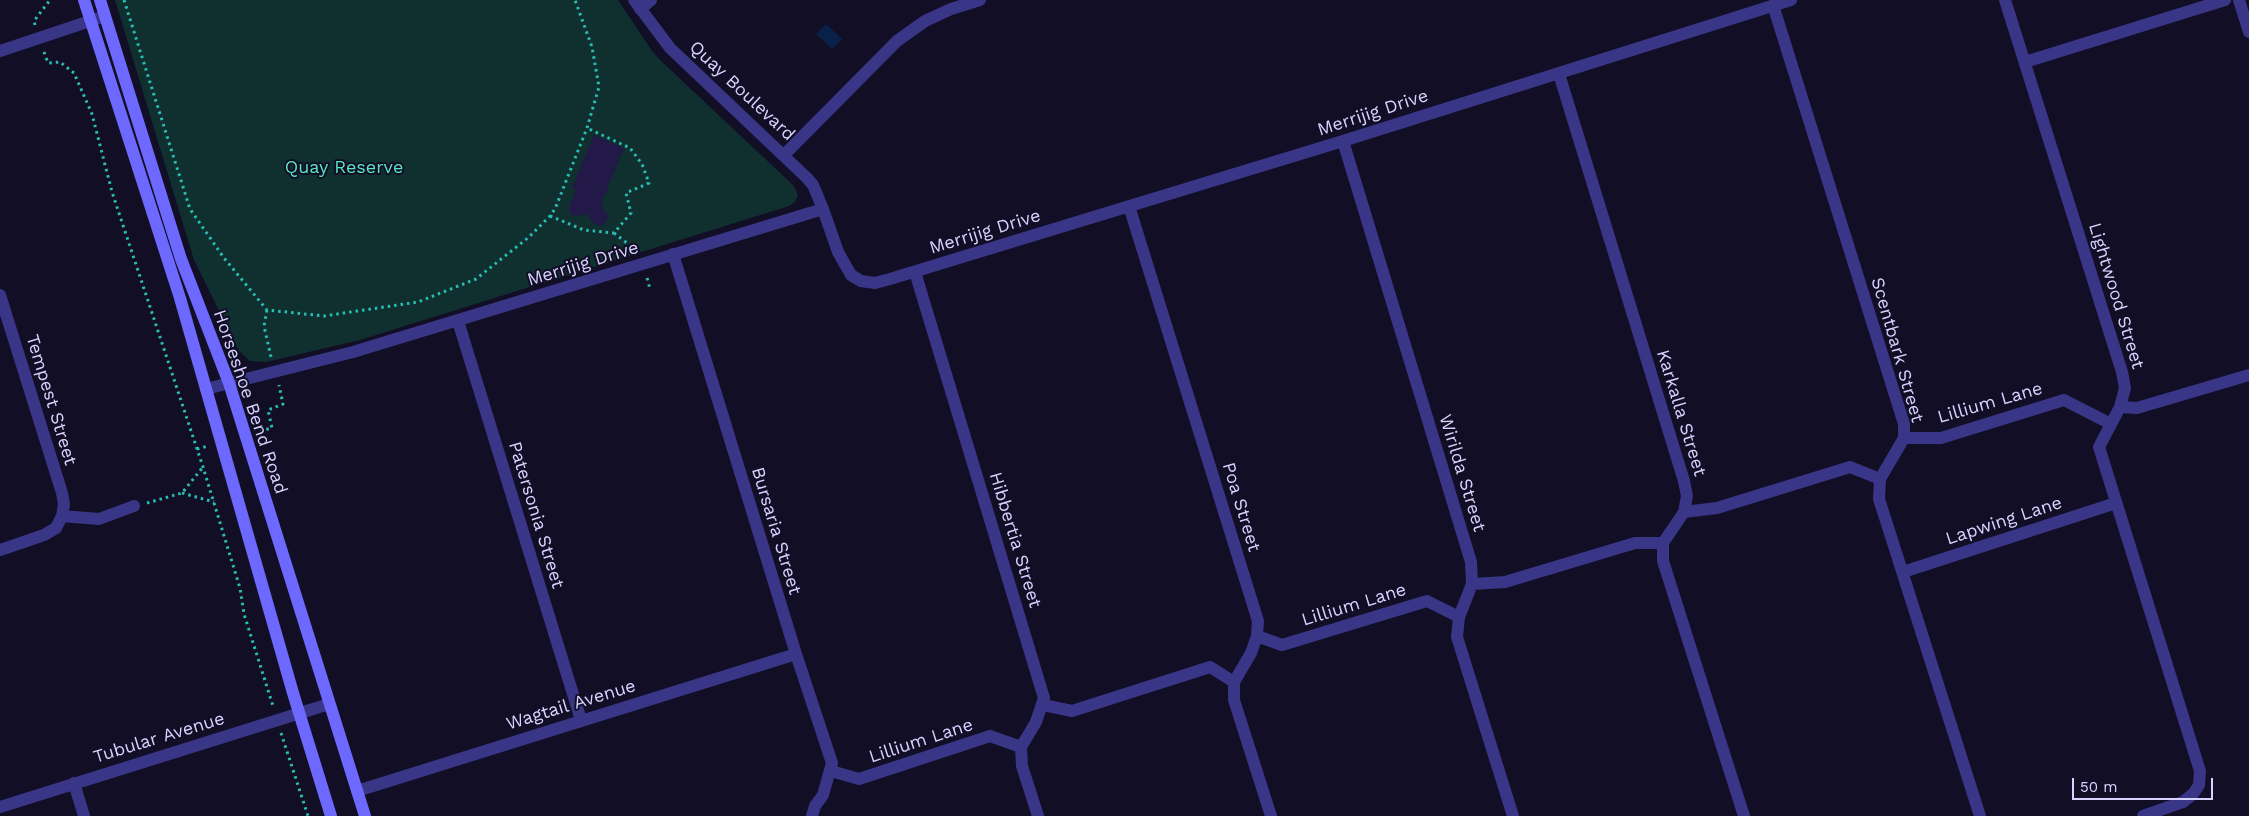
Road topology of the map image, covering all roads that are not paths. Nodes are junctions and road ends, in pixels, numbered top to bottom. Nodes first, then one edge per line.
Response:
1 (84, 0) edge
2 (100, 0) edge
3 (652, 0) edge
4 (980, 0) edge
5 (1791, 0) edge
6 (2005, 0) edge
7 (2224, 0) edge
8 (2238, 0) edge
9 (637, 5) edge
10 (1774, 5) junction
11 (105, 16) junction
12 (90, 21) junction
13 (2249, 32) edge
14 (0, 51) edge
15 (2025, 62) junction
16 (1559, 74) junction
17 (1343, 142) junction
18 (784, 155) junction
19 (1129, 206) junction
20 (823, 208) junction
21 (673, 254) junction
22 (915, 272) junction
23 (0, 297) edge
24 (458, 321) junction
25 (2249, 374) edge
26 (230, 383) junction
27 (206, 389) junction
28 (2120, 407) junction
29 (2111, 424) junction
30 (1904, 438) junction
31 (1880, 479) junction
32 (2116, 503) junction
33 (134, 506) road end
34 (1684, 512) junction
35 (62, 516) junction
36 (1663, 544) junction
37 (0, 550) edge
38 (1903, 572) junction
39 (1472, 584) junction
40 (1459, 617) junction
41 (1257, 636) junction
42 (796, 654) junction
43 (1234, 682) junction
44 (330, 704) junction
45 (1043, 705) junction
46 (299, 713) junction
47 (581, 720) junction
48 (1021, 747) junction
49 (831, 771) junction
50 (74, 783) junction
51 (357, 790) junction
52 (0, 806) edge
53 (84, 816) edge
54 (332, 816) edge
55 (365, 816) edge
56 (812, 816) edge
57 (1038, 816) edge
58 (1271, 816) edge
59 (1513, 816) edge
60 (1744, 816) edge
61 (1980, 816) edge
62 (2143, 816) edge

1 - 12 street, Horseshoe Bend Road
2 - 11 street, Horseshoe Bend Road
3 - 9 street
4 - 18 street
5 - 10 street, Merrijig Drive
6 - 15 street, Lightwood Street
7 - 15 street
8 - 13 street
9 - 18 street, Quay Boulevard
10 - 16 street, Merrijig Drive
10 - 30 street, Scentbark Street
11 - 12 street
11 - 26 street, Horseshoe Bend Road
12 - 14 street
12 - 27 street, Horseshoe Bend Road
15 - 28 street, Lightwood Street
16 - 17 street, Merrijig Drive
16 - 34 street, Karkalla Street
17 - 19 street, Merrijig Drive
17 - 39 street, Wirilda Street
18 - 20 street, Quay Boulevard
19 - 22 street, Merrijig Drive
19 - 41 street, Poa Street
20 - 21 street, Merrijig Drive
20 - 22 street, Merrijig Drive
21 - 24 street, Merrijig Drive
21 - 42 street, Bursaria Street
22 - 45 street, Hibbertia Street
23 - 35 street, Tempest Street
24 - 26 street, Merrijig Drive
24 - 47 street, Patersonia Street
25 - 28 street
26 - 27 street, Merrijig Drive
26 - 44 street, Horseshoe Bend Road
27 - 46 street, Horseshoe Bend Road
28 - 29 street, Lightwood Street
29 - 30 street, Lillium Lane
29 - 32 street, Lightwood Street
30 - 31 street, Scentbark Street
31 - 34 street
31 - 38 street
32 - 38 street, Lapwing Lane
32 - 62 street, Lightwood Street
33 - 35 street
34 - 36 street
35 - 37 street
36 - 39 street
36 - 60 street
38 - 61 street
39 - 40 street, Wirilda Street
40 - 41 street, Lillium Lane
40 - 59 street, Wirilda Street
41 - 43 street, Poa Street
42 - 47 street, Wagtail Avenue
42 - 49 street, Bursaria Street
43 - 45 street
43 - 58 street
44 - 46 street, Tubular Avenue
44 - 51 street, Horseshoe Bend Road
45 - 48 street
46 - 50 street, Tubular Avenue
46 - 54 street, Horseshoe Bend Road
47 - 51 street, Wagtail Avenue
48 - 49 street, Lillium Lane
48 - 57 street
49 - 56 street
50 - 52 street, Tubular Avenue
50 - 53 street
51 - 55 street, Horseshoe Bend Road

